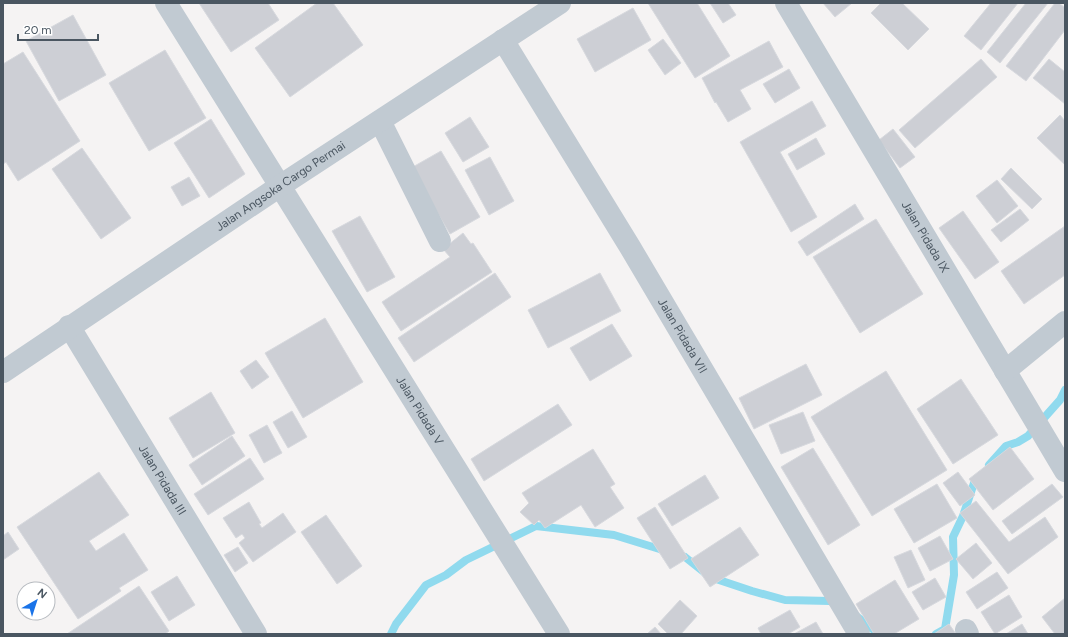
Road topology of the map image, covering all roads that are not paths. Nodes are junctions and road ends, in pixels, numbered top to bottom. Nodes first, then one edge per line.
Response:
1 (166, 3) edge
2 (560, 3) edge
3 (786, 3) edge
4 (503, 40) junction
5 (380, 121) junction
6 (280, 186) junction
7 (440, 241) dead end
8 (1065, 322) edge
9 (69, 326) junction
10 (1006, 371) junction
11 (3, 372) edge
12 (1065, 471) edge
13 (256, 634) edge
14 (559, 634) edge
15 (859, 634) edge

1 - 6 street, Jalan Pidada V
2 - 4 street, Jalan Angsoka Cargo Permai
3 - 10 street, Jalan Pidada IX
4 - 5 street, Jalan Angsoka Cargo Permai
4 - 15 street, Jalan Pidada VII
5 - 6 street, Jalan Angsoka Cargo Permai
5 - 7 street
6 - 9 street, Jalan Angsoka Cargo Permai
6 - 14 street, Jalan Pidada V
8 - 10 street
9 - 11 street, Jalan Angsoka Cargo Permai
9 - 13 street, Jalan Pidada III
10 - 12 street, Jalan Pidada IX

